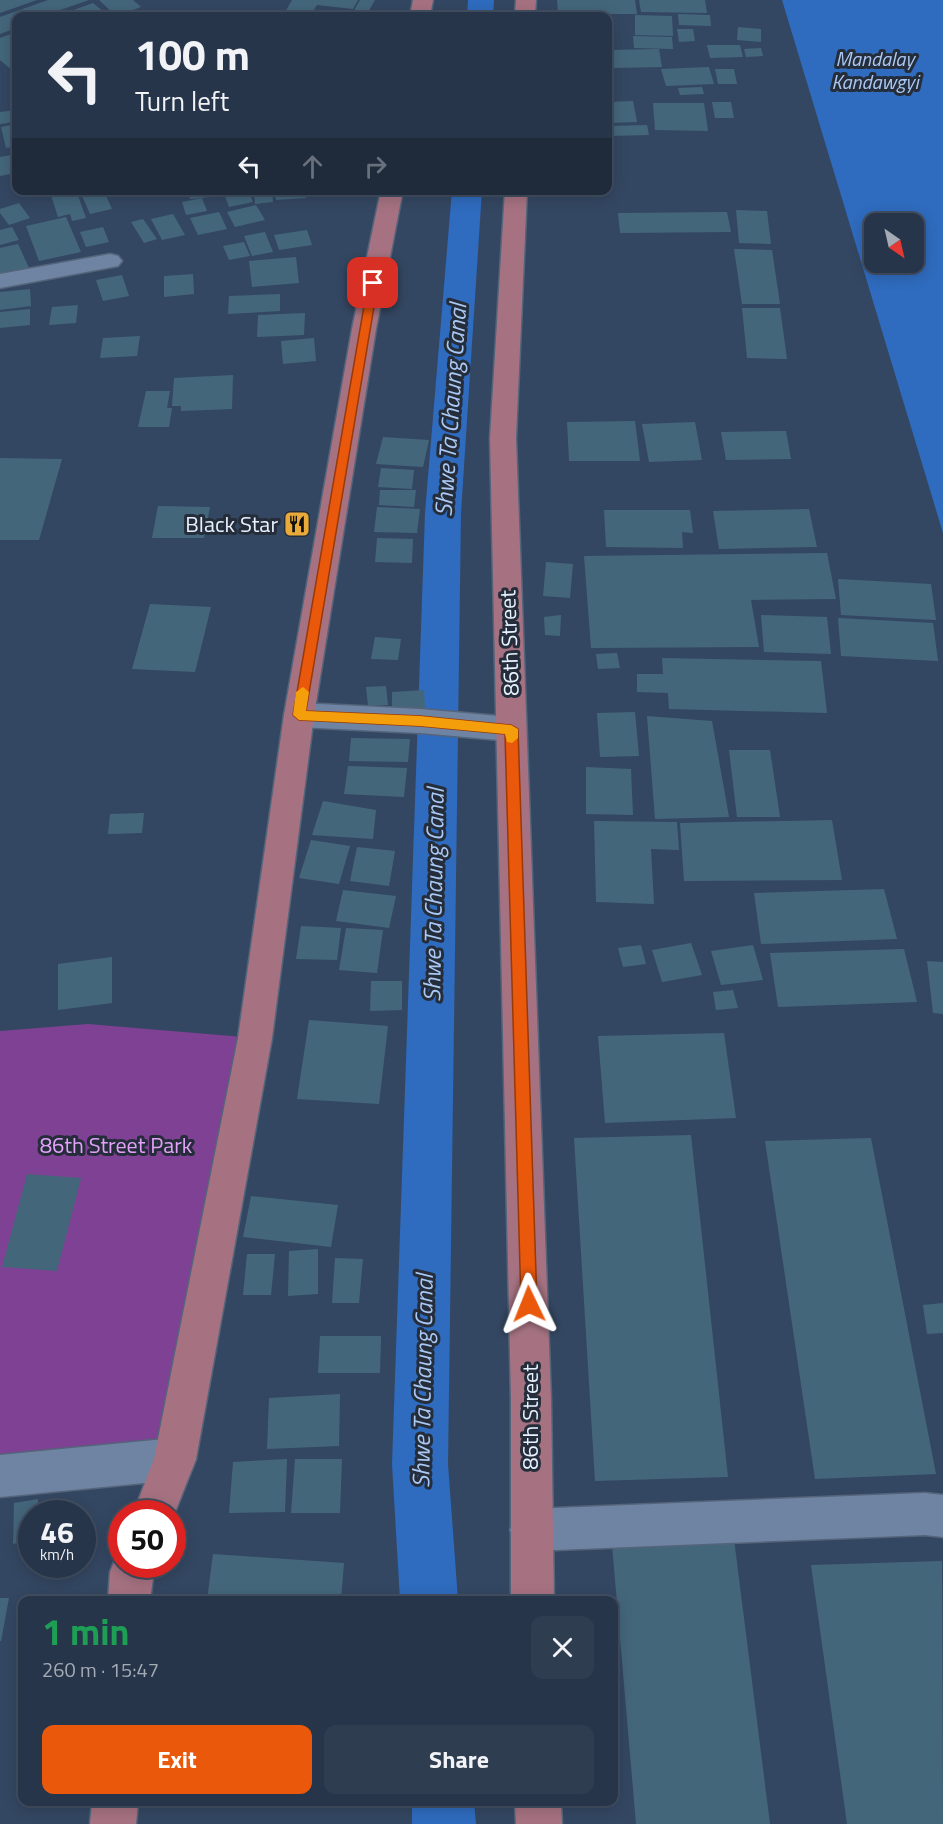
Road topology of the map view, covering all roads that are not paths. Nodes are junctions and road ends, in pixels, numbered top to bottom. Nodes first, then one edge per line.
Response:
1 (391, 195) edge
2 (516, 195) edge
3 (110, 261) dead end
4 (0, 281) edge
5 (299, 715) junction
6 (511, 729) junction
7 (175, 1459) junction
8 (0, 1476) edge
9 (159, 1500) edge
10 (943, 1516) edge
11 (531, 1530) junction
12 (131, 1578) edge
13 (129, 1596) edge
14 (532, 1596) edge
15 (115, 1806) edge
16 (538, 1806) edge
17 (113, 1824) edge
18 (539, 1824) edge

1 - 5 main road
2 - 6 main road, 86th Street
3 - 4 street
5 - 6 street
5 - 7 main road
6 - 11 main road, 86th Street
7 - 8 street
7 - 9 main road
10 - 11 street
11 - 14 main road, 86th Street
12 - 13 main road
15 - 17 main road
16 - 18 main road

